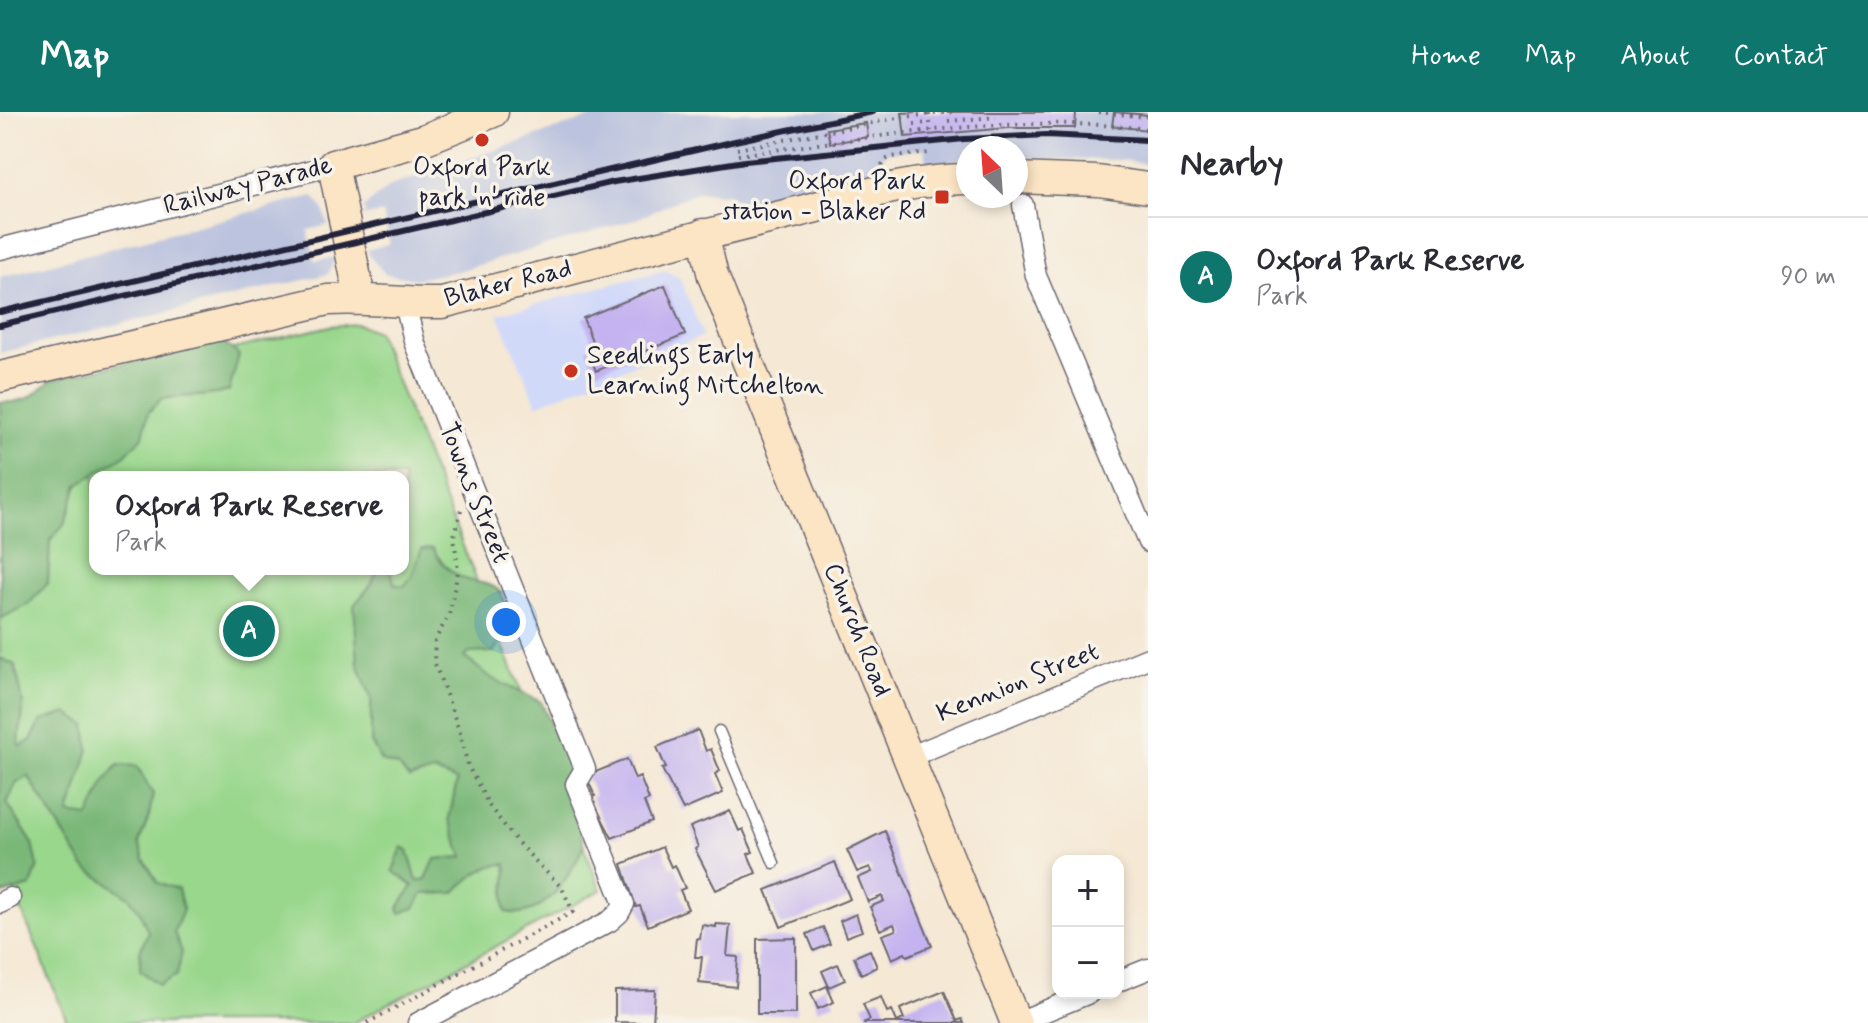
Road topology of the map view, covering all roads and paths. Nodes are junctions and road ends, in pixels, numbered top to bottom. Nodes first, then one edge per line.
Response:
1 (493, 112) edge
2 (953, 112) edge
3 (1098, 112) edge
4 (929, 114) edge
5 (995, 114) edge
6 (1148, 117) edge
7 (948, 121) dead end
8 (930, 123) junction
9 (914, 124) dead end
10 (996, 124) junction
11 (1148, 129) edge
12 (931, 132) junction
13 (929, 153) dead end
14 (333, 165) junction
15 (883, 173) dead end
16 (956, 179) edge
17 (1148, 188) edge
18 (1028, 191) edge
19 (1023, 208) edge
20 (703, 234) junction
21 (0, 249) edge
22 (360, 298) junction
23 (405, 304) junction
24 (0, 377) edge
25 (477, 502) junction
26 (1148, 542) edge
27 (1148, 658) edge
28 (719, 731) dead end
29 (909, 757) junction
30 (774, 863) dead end
31 (573, 912) junction
32 (584, 934) junction
33 (1148, 969) edge
34 (1124, 979) edge
35 (1074, 999) edge
36 (429, 1020) edge
37 (367, 1023) edge
38 (1016, 1023) edge

1 - 14 street, Railway Parade
2 - 4 path
3 - 6 path
4 - 8 path
4 - 12 path
5 - 7 path
5 - 10 path
8 - 9 path
8 - 12 path
10 - 11 path
10 - 12 path
13 - 15 path
14 - 21 street, Railway Parade
14 - 22 street
16 - 20 street, Blaker Road
17 - 18 street
19 - 26 street
20 - 23 street, Blaker Road
20 - 29 street, Church Road
22 - 23 street, Blaker Road
22 - 24 street, Blaker Road
23 - 25 street, Towns Street
25 - 31 path
25 - 32 street, Towns Street
27 - 29 street, Kennion Street
28 - 30 lane
29 - 38 street, Church Road
31 - 32 path
31 - 37 path
32 - 36 street
33 - 34 street
35 - 38 street

